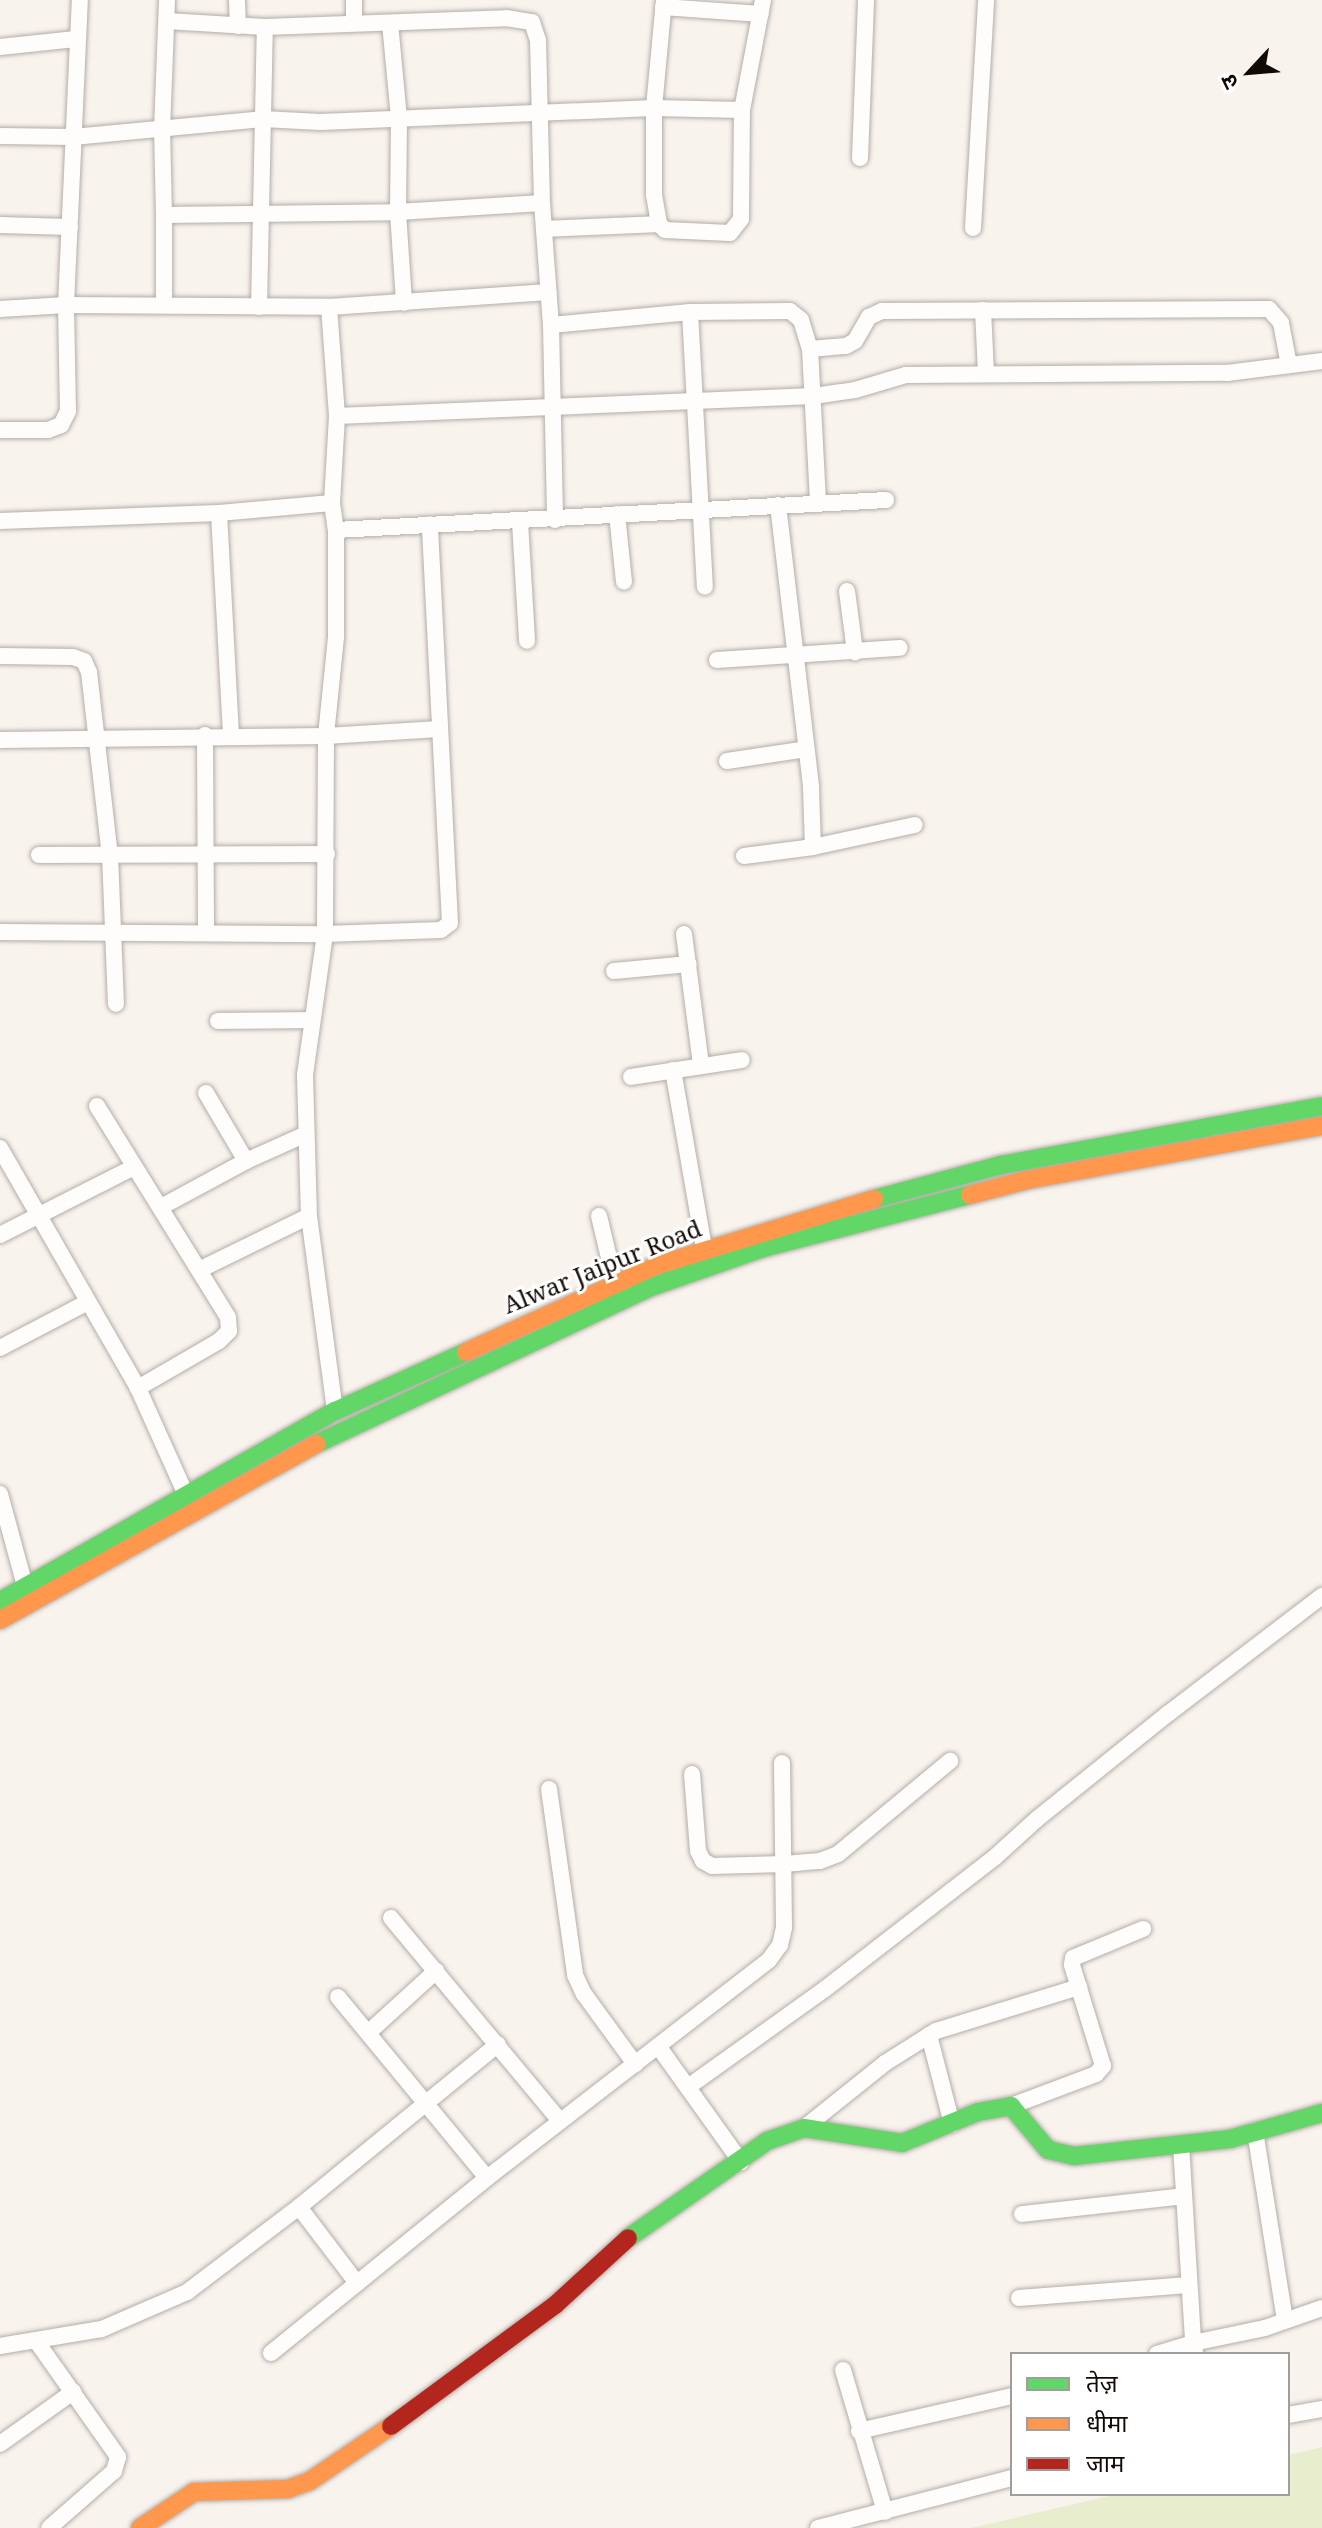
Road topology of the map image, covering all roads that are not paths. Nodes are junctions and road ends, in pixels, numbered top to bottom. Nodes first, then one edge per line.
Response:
1 (80, 0) edge
2 (167, 0) edge
3 (237, 0) edge
4 (354, 0) edge
5 (866, 0) edge
6 (986, 0) edge
7 (663, 3) edge
8 (762, 7) edge
9 (167, 21) junction
10 (354, 22) junction
11 (390, 23) junction
12 (238, 26) junction
13 (265, 27) junction
14 (76, 39) junction
15 (0, 47) edge
16 (654, 108) junction
17 (742, 110) junction
18 (539, 113) junction
19 (399, 118) junction
20 (262, 119) junction
21 (162, 128) junction
22 (0, 136) edge
23 (73, 137) junction
24 (860, 158) dead end
25 (542, 203) junction
26 (260, 211) junction
27 (398, 212) junction
28 (164, 215) junction
29 (659, 224) junction
30 (0, 225) edge
31 (70, 227) junction
32 (973, 228) dead end
33 (544, 229) junction
34 (548, 292) junction
35 (404, 303) junction
36 (66, 305) junction
37 (164, 305) junction
38 (259, 307) junction
39 (329, 307) junction
40 (0, 309) edge
41 (983, 310) junction
42 (690, 312) junction
43 (551, 325) junction
44 (810, 349) junction
45 (1322, 361) edge
46 (1289, 365) junction
47 (986, 374) junction
48 (814, 396) junction
49 (695, 398) junction
50 (552, 407) junction
51 (337, 416) junction
52 (0, 430) edge
53 (886, 500) dead end
54 (332, 503) junction
55 (818, 503) junction
56 (778, 505) junction
57 (701, 507) junction
58 (219, 513) junction
59 (617, 514) junction
60 (555, 520) junction
61 (0, 521) edge
62 (520, 522) junction
63 (430, 525) junction
64 (336, 530) junction
65 (624, 582) dead end
66 (705, 587) dead end
67 (847, 591) dead end
68 (527, 641) dead end
69 (900, 648) dead end
70 (855, 652) junction
71 (0, 656) edge
72 (795, 656) junction
73 (717, 660) dead end
74 (439, 729) junction
75 (205, 735) junction
76 (231, 736) junction
77 (326, 736) junction
78 (96, 739) junction
79 (0, 740) edge
80 (806, 749) junction
81 (727, 761) dead end
82 (915, 825) dead end
83 (813, 847) junction
84 (327, 854) junction
85 (39, 855) dead end
86 (110, 855) junction
87 (204, 855) junction
88 (744, 856) dead end
89 (0, 932) edge
90 (112, 932) junction
91 (206, 933) junction
92 (325, 934) junction
93 (684, 934) dead end
94 (689, 964) junction
95 (614, 971) dead end
96 (116, 1004) dead end
97 (311, 1020) junction
98 (218, 1021) dead end
99 (742, 1060) dead end
100 (701, 1065) junction
101 (673, 1070) junction
102 (631, 1077) dead end
103 (206, 1093) dead end
104 (97, 1106) dead end
105 (1322, 1106) edge
106 (1322, 1126) edge
107 (306, 1134) junction
108 (0, 1148) edge
109 (246, 1161) junction
110 (134, 1167) junction
111 (161, 1207) junction
112 (37, 1216) junction
113 (309, 1216) junction
114 (599, 1216) dead end
115 (0, 1235) edge
116 (704, 1248) junction
117 (201, 1269) junction
118 (615, 1283) junction
119 (88, 1302) junction
120 (0, 1348) edge
121 (138, 1388) junction
122 (335, 1411) junction
123 (0, 1494) edge
124 (186, 1495) junction
125 (25, 1586) junction
126 (1322, 1596) edge
127 (0, 1601) edge
128 (0, 1620) edge
129 (950, 1761) dead end
130 (782, 1763) dead end
131 (692, 1774) dead end
132 (549, 1789) dead end
133 (784, 1864) junction
134 (391, 1918) dead end
135 (1143, 1929) dead end
136 (436, 1971) junction
137 (1079, 1987) junction
138 (338, 1997) dead end
139 (369, 2032) junction
140 (929, 2035) junction
141 (498, 2044) junction
142 (658, 2046) junction
143 (635, 2064) junction
144 (688, 2087) junction
145 (426, 2105) junction
146 (1011, 2106) junction
147 (1322, 2113) edge
148 (560, 2121) junction
149 (952, 2124) junction
150 (804, 2128) junction
151 (1255, 2131) junction
152 (1181, 2144) junction
153 (741, 2162) junction
154 (487, 2178) junction
155 (1184, 2196) junction
156 (299, 2207) junction
157 (1022, 2214) dead end
158 (357, 2283) junction
159 (1189, 2285) junction
160 (1019, 2298) dead end
161 (1322, 2308) edge
162 (1285, 2320) junction
163 (37, 2342) junction
164 (0, 2346) edge
165 (1194, 2349) edge
166 (1172, 2352) edge
167 (271, 2353) dead end
168 (843, 2370) dead end
169 (73, 2392) junction
170 (1010, 2396) edge
171 (1322, 2409) edge
172 (1290, 2415) edge
173 (859, 2431) junction
174 (0, 2444) edge
175 (1010, 2479) edge
176 (885, 2512) junction
177 (49, 2528) edge
178 (140, 2528) edge
179 (818, 2528) edge

1 - 14 street
2 - 9 street
3 - 12 street
4 - 10 street
5 - 24 street
6 - 32 street
7 - 8 street
7 - 16 street
8 - 17 street
9 - 12 street
9 - 21 street
10 - 11 street
10 - 13 street
11 - 18 street
11 - 19 street
12 - 13 street
13 - 20 street
14 - 15 street
14 - 23 street
16 - 17 street
16 - 18 street
16 - 29 street
17 - 29 street
18 - 19 street
18 - 25 street
19 - 20 street
19 - 27 street
20 - 21 street
20 - 26 street
21 - 23 street
21 - 28 street
22 - 23 street
23 - 31 street
25 - 27 street
25 - 33 street
26 - 27 street
26 - 28 street
26 - 38 street
27 - 35 street
28 - 37 street
29 - 33 street
30 - 31 street
31 - 36 street
33 - 34 street
34 - 35 street
34 - 43 street
35 - 39 street
36 - 37 street
36 - 40 street
36 - 52 street
37 - 38 street
38 - 39 street
39 - 51 street
41 - 44 street
41 - 46 street
41 - 47 street
42 - 43 street
42 - 44 street
42 - 49 street
43 - 50 street
44 - 48 street
45 - 46 street
46 - 47 street
47 - 48 street
48 - 49 street
48 - 55 street
49 - 50 street
49 - 57 street
50 - 51 street
50 - 60 street
51 - 54 street
53 - 55 street
54 - 58 street
54 - 64 street
55 - 56 street
56 - 57 street
56 - 72 street
57 - 59 street
57 - 66 street
58 - 61 street
58 - 76 street
59 - 60 street
59 - 65 street
60 - 62 street
62 - 63 street
62 - 68 street
63 - 64 street
63 - 74 street
64 - 77 street
67 - 70 street
69 - 70 street
70 - 72 street
71 - 78 street
72 - 73 street
72 - 80 street
74 - 77 street
74 - 92 street
75 - 76 street
75 - 78 street
75 - 87 street
76 - 77 street
77 - 84 street
78 - 79 street
78 - 86 street
80 - 81 street
80 - 83 street
82 - 83 street
83 - 88 street
84 - 87 street
84 - 92 street
85 - 86 street
86 - 87 street
86 - 90 street
87 - 91 street
89 - 90 street
90 - 91 street
90 - 96 street
91 - 92 street
92 - 97 street
93 - 94 street
94 - 95 street
94 - 100 street
97 - 98 street
97 - 107 street
99 - 100 street
100 - 101 street
101 - 102 street
101 - 116 street
103 - 109 street
104 - 110 street
105 - 116 main road, Alwar Jaipur Road
106 - 128 main road, Alwar Jaipur Road
107 - 109 street
107 - 113 street
108 - 112 street
109 - 111 street
110 - 111 street
110 - 112 street
111 - 117 street
112 - 115 street
112 - 119 street
113 - 117 street
113 - 122 street
114 - 118 street
116 - 118 main road, Alwar Jaipur Road
117 - 121 street
118 - 122 main road, Alwar Jaipur Road
119 - 120 street
119 - 121 street
121 - 124 street
122 - 124 main road, Alwar Jaipur Road
123 - 125 street
124 - 125 main road, Alwar Jaipur Road
125 - 127 main road, Alwar Jaipur Road
126 - 144 street
129 - 133 street
130 - 133 street
131 - 133 street
132 - 143 street
133 - 142 street
134 - 136 street
135 - 137 street
136 - 139 street
136 - 141 street
137 - 140 street
137 - 146 street
138 - 139 street
139 - 145 street
140 - 149 street
140 - 150 street
141 - 145 street
141 - 148 street
142 - 143 street
142 - 144 street
143 - 148 street
144 - 153 street
145 - 154 street
145 - 156 street
146 - 149 main road
146 - 152 main road
147 - 151 main road
148 - 154 street
149 - 150 main road
150 - 153 main road
151 - 152 main road
151 - 162 street
152 - 155 street
153 - 178 main road
154 - 158 street
155 - 157 street
155 - 159 street
156 - 158 street
156 - 163 street
158 - 167 street
159 - 160 street
159 - 165 street
161 - 162 street
162 - 165 street
163 - 164 street
163 - 169 street
165 - 166 street
168 - 173 street
169 - 174 street
169 - 177 street
170 - 173 street
171 - 172 street
173 - 176 street
175 - 176 street
176 - 179 street

